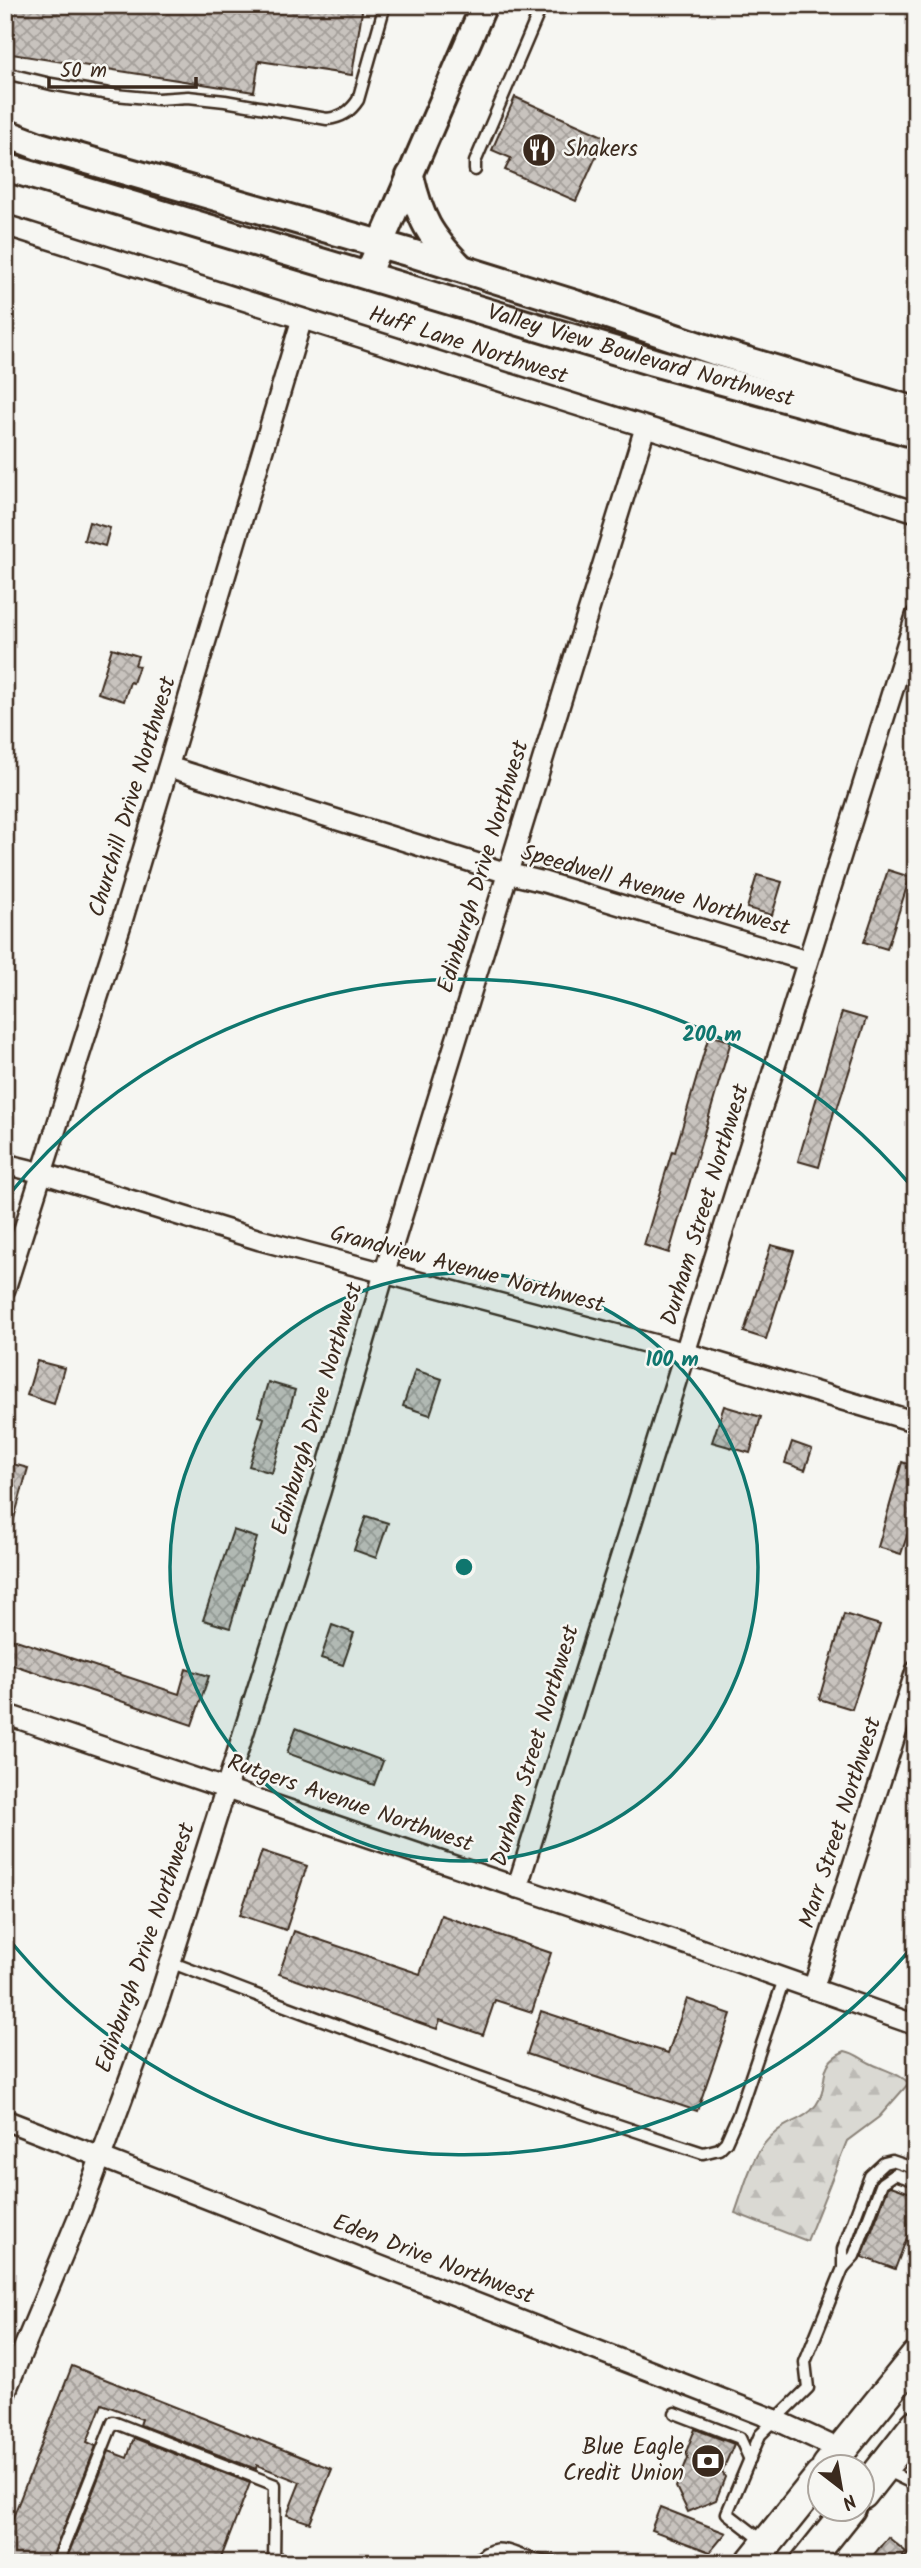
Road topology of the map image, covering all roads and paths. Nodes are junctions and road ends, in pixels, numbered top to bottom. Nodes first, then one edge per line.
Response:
1 (385, 5) edge
2 (484, 5) edge
3 (542, 5) edge
4 (5, 73) edge
5 (5, 133) edge
6 (5, 167) edge
7 (475, 170) dead end
8 (410, 176) junction
9 (5, 225) edge
10 (380, 244) junction
11 (462, 268) junction
12 (367, 275) junction
13 (302, 318) junction
14 (916, 411) edge
15 (645, 428) junction
16 (916, 434) edge
17 (916, 512) edge
18 (916, 615) edge
19 (169, 767) junction
20 (507, 873) junction
21 (807, 961) junction
22 (5, 1164) edge
23 (42, 1173) junction
24 (384, 1274) junction
25 (5, 1289) edge
26 (686, 1353) junction
27 (916, 1422) edge
28 (916, 1671) edge
29 (5, 1714) edge
30 (225, 1787) junction
31 (517, 1888) junction
32 (170, 1962) junction
33 (784, 1979) junction
34 (813, 1989) junction
35 (916, 2025) edge
36 (5, 2120) edge
37 (101, 2158) junction
38 (916, 2169) edge
39 (916, 2181) edge
40 (843, 2268) junction
41 (916, 2357) edge
42 (5, 2393) edge
43 (675, 2413) dead end
44 (776, 2420) junction
45 (916, 2425) edge
46 (826, 2452) edge
47 (840, 2452) edge
48 (750, 2460) junction
49 (881, 2469) junction
50 (876, 2476) edge
51 (916, 2485) edge
52 (806, 2494) edge
53 (839, 2522) edge
54 (759, 2553) edge
55 (916, 2555) edge
56 (57, 2563) edge
57 (274, 2563) edge
58 (475, 2563) edge
59 (493, 2563) edge
60 (510, 2563) edge
61 (561, 2563) edge
62 (806, 2563) edge
63 (908, 2563) edge

1 - 4 lane
2 - 8 street
3 - 7 lane
5 - 10 main road, Valley View Boulevard Northwest
6 - 12 main road, Valley View Boulevard Northwest
8 - 10 street
8 - 11 main road
9 - 13 street, Huff Lane Northwest
10 - 11 main road, Valley View Boulevard Northwest
10 - 12 street
11 - 14 main road, Valley View Boulevard Northwest
12 - 16 main road, Valley View Boulevard Northwest
13 - 15 street, Huff Lane Northwest
13 - 19 street, Churchill Drive Northwest
15 - 17 street, Huff Lane Northwest
15 - 20 street, Edinburgh Drive Northwest
18 - 21 street, Durham Street Northwest
19 - 20 street, Speedwell Avenue Northwest
19 - 23 street, Churchill Drive Northwest
20 - 21 street, Speedwell Avenue Northwest
20 - 24 street, Edinburgh Drive Northwest
21 - 26 street, Durham Street Northwest
22 - 23 street, Grandview Avenue Northwest
23 - 24 street, Grandview Avenue Northwest
23 - 25 street, Churchill Drive Northwest
24 - 26 street, Grandview Avenue Northwest
24 - 30 street, Edinburgh Drive Northwest
26 - 27 street, Grandview Avenue Northwest
26 - 31 street, Durham Street Northwest
28 - 34 street, Marr Street Northwest
29 - 30 street, Rutgers Avenue Northwest
30 - 31 street, Rutgers Avenue Northwest
30 - 32 street, Edinburgh Drive Northwest
31 - 33 street, Rutgers Avenue Northwest
32 - 33 lane
32 - 37 street, Edinburgh Drive Northwest
33 - 34 street, Rutgers Avenue Northwest
34 - 35 street, Rutgers Avenue Northwest
36 - 37 street, Eden Drive Northwest
37 - 42 street, Edinburgh Drive Northwest
37 - 44 street, Eden Drive Northwest
38 - 40 lane
39 - 40 lane
40 - 44 lane
41 - 47 main road
43 - 48 lane
44 - 46 street, Eden Drive Northwest
44 - 48 lane
45 - 49 main road
48 - 54 lane
49 - 50 main road
49 - 51 lane
52 - 54 main road
53 - 62 main road
55 - 63 lane
56 - 57 lane
58 - 61 lane
59 - 60 lane

